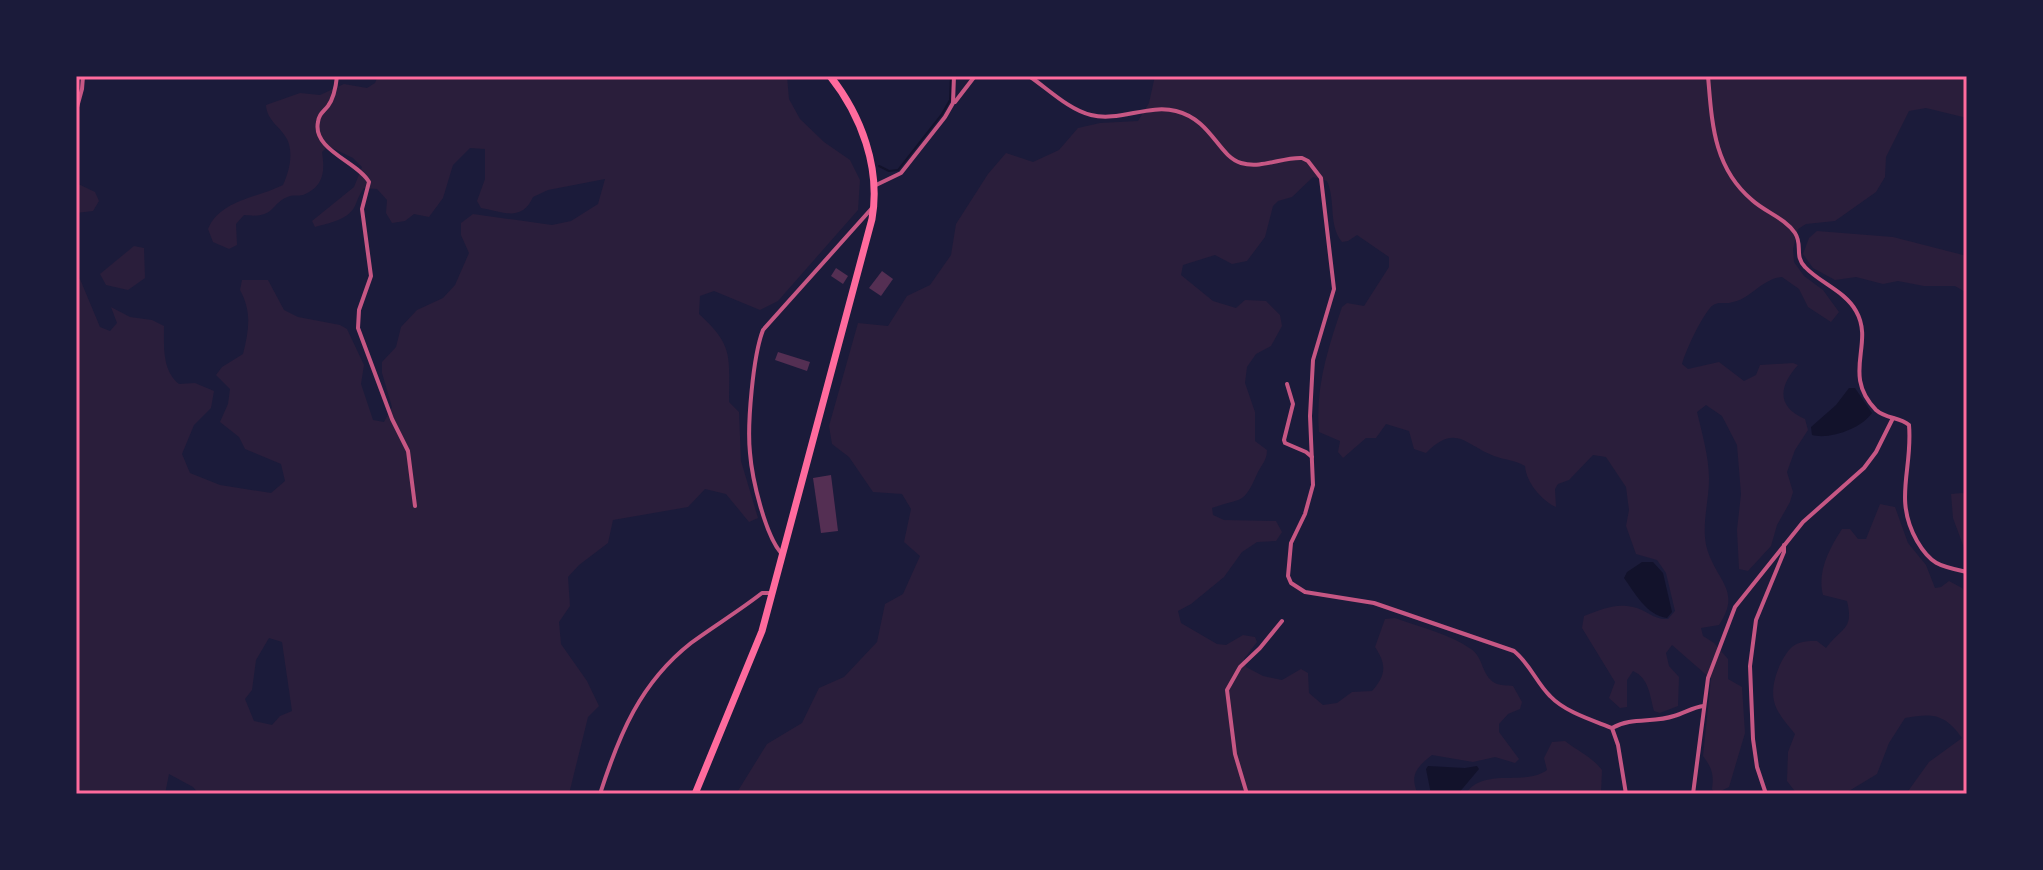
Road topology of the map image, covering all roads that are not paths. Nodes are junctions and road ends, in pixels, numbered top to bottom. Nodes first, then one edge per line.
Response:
1 (83, 76) edge
2 (337, 76) edge
3 (830, 76) edge
4 (954, 76) edge
5 (975, 76) edge
6 (1029, 76) edge
7 (1708, 76) edge
8 (953, 103) junction
9 (76, 111) edge
10 (874, 186) junction
11 (874, 205) junction
12 (1287, 384) dead end
13 (1893, 418) junction
14 (1313, 459) junction
15 (415, 506) dead end
16 (1784, 544) junction
17 (782, 554) junction
18 (1967, 572) edge
19 (772, 593) junction
20 (1282, 621) dead end
21 (1704, 706) junction
22 (1612, 728) junction
23 (600, 794) edge
24 (695, 794) edge
25 (1247, 794) edge
26 (1626, 794) edge
27 (1693, 794) edge
28 (1766, 794) edge

1 - 9 street
2 - 15 street
3 - 10 main road
4 - 8 street
5 - 8 street
6 - 14 street
7 - 13 street
8 - 10 street
10 - 11 main road
11 - 17 main road
11 - 17 street
12 - 14 street
13 - 16 street
13 - 18 street
14 - 22 street
16 - 21 street
16 - 28 street
17 - 19 main road
19 - 23 street
19 - 24 main road
20 - 25 street
21 - 22 street
21 - 27 street
22 - 26 street

